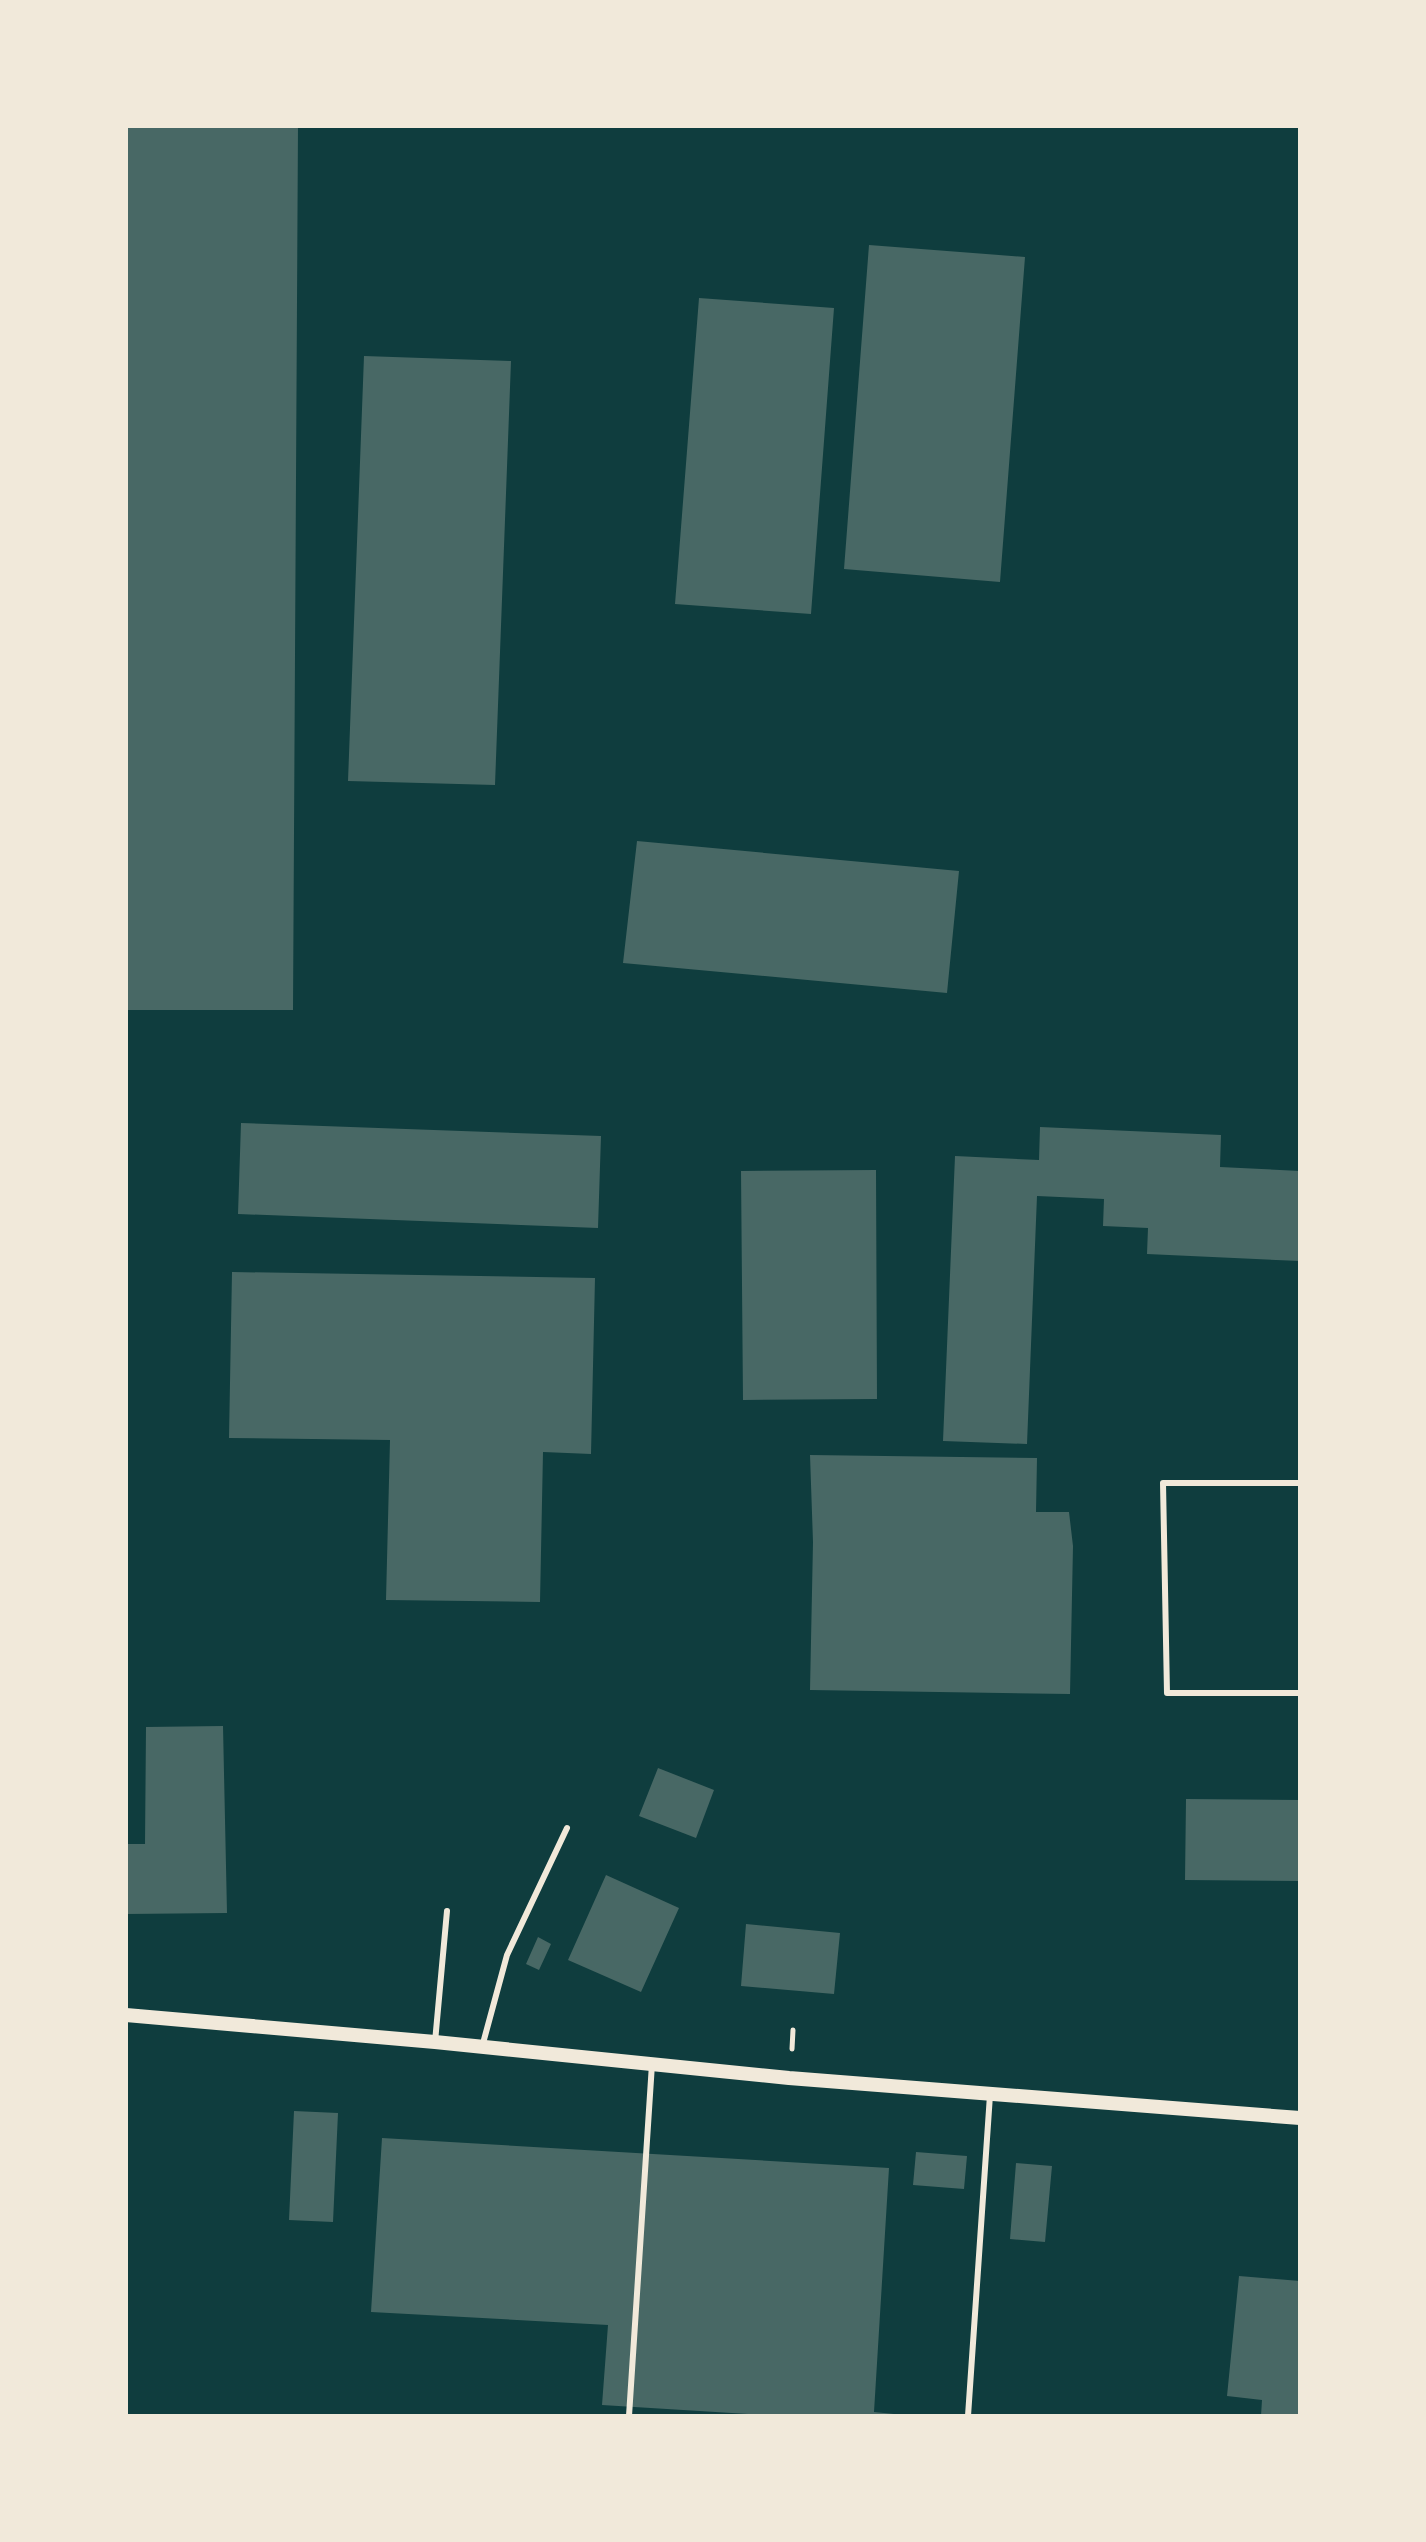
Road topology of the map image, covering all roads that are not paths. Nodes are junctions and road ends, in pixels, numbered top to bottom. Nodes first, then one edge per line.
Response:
1 (1300, 1483) edge
2 (1300, 1693) edge
3 (567, 1828) dead end
4 (447, 1911) dead end
5 (126, 2015) edge
6 (435, 2042) junction
7 (482, 2047) junction
8 (652, 2064) junction
9 (990, 2095) junction
10 (1300, 2118) edge
11 (629, 2416) edge
12 (968, 2416) edge

1 - 2 lane
3 - 7 lane
4 - 6 lane
5 - 6 street
6 - 7 street
7 - 8 street
8 - 9 street
8 - 11 lane
9 - 10 street
9 - 12 lane

